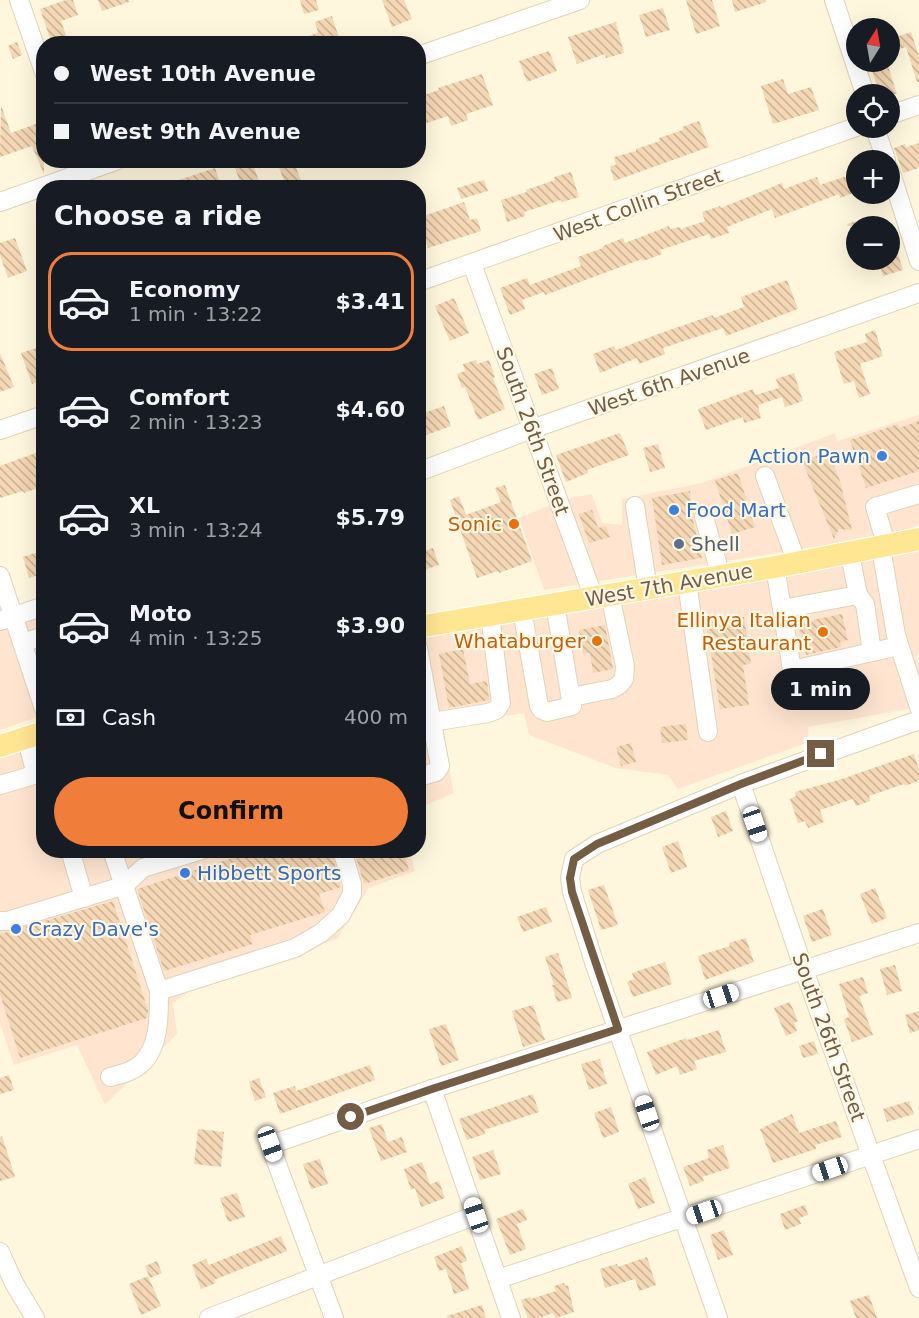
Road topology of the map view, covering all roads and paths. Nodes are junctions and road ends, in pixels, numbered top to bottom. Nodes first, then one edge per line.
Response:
1 (19, 0) edge
2 (580, 0) edge
3 (834, 0) edge
4 (36, 49) edge
5 (426, 53) edge
6 (862, 84) edge
7 (919, 105) edge
8 (900, 112) edge
9 (846, 131) edge
10 (96, 168) edge
11 (79, 174) edge
12 (62, 180) edge
13 (36, 189) edge
14 (900, 201) edge
15 (0, 202) edge
16 (919, 261) edge
17 (472, 264) junction
18 (426, 279) edge
19 (919, 293) edge
20 (36, 418) edge
21 (532, 429) junction
22 (0, 430) edge
23 (426, 469) edge
24 (765, 476) dead end
25 (918, 500) edge
26 (635, 506) dead end
27 (704, 517) dead end
28 (918, 544) edge
29 (884, 547) junction
30 (850, 554) junction
31 (786, 565) junction
32 (0, 576) edge
33 (721, 576) junction
34 (687, 582) junction
35 (648, 589) junction
36 (858, 595) junction
37 (602, 597) junction
38 (555, 604) junction
39 (36, 609) edge
40 (782, 609) junction
41 (522, 610) junction
42 (490, 615) junction
43 (7, 619) edge
44 (426, 626) edge
45 (36, 639) edge
46 (22, 643) junction
47 (899, 646) junction
48 (872, 652) junction
49 (36, 685) edge
50 (572, 697) junction
51 (919, 707) edge
52 (426, 709) edge
53 (919, 720) edge
54 (429, 732) edge
55 (708, 732) dead end
56 (35, 735) edge
57 (0, 746) edge
58 (426, 774) edge
59 (36, 776) edge
60 (741, 784) junction
61 (0, 785) edge
62 (72, 858) edge
63 (115, 858) edge
64 (176, 858) edge
65 (344, 858) edge
66 (123, 885) junction
67 (84, 898) junction
68 (0, 921) edge
69 (919, 933) edge
70 (804, 970) junction
71 (159, 991) junction
72 (618, 1029) junction
73 (110, 1077) dead end
74 (432, 1089) junction
75 (919, 1139) edge
76 (872, 1155) junction
77 (476, 1215) junction
78 (683, 1219) junction
79 (1, 1255) edge
80 (319, 1277) junction
81 (498, 1280) junction
82 (919, 1288) edge
83 (35, 1318) edge
84 (209, 1318) edge
85 (334, 1318) edge
86 (511, 1318) edge
87 (718, 1318) edge

1 - 4 street
2 - 5 street
3 - 6 street
7 - 8 street
9 - 17 street, West Collin Street
10 - 11 street
11 - 12 street
13 - 15 street
14 - 16 street
17 - 18 street, West Collin Street
17 - 21 street, South 26th Street
19 - 21 street, West 6th Avenue
20 - 22 street
21 - 23 street, West 6th Avenue
21 - 37 street, South 26th Street
24 - 31 street
25 - 29 street
26 - 35 street
27 - 33 street
28 - 29 main road, West 7th Avenue
29 - 30 main road, West 7th Avenue
29 - 47 street
30 - 31 main road, West 7th Avenue
30 - 36 street
31 - 33 main road, West 7th Avenue
31 - 40 street
32 - 43 street
33 - 34 main road, West 7th Avenue
34 - 35 main road, West 7th Avenue
34 - 55 street
35 - 37 main road, West 7th Avenue
36 - 40 street
36 - 48 street
37 - 38 main road, West 7th Avenue
37 - 50 street, South 26th Street
38 - 41 main road, West 7th Avenue
38 - 50 street
39 - 43 street
40 - 48 street
41 - 42 main road, West 7th Avenue
41 - 50 street
42 - 44 main road, West 7th Avenue
42 - 54 street
43 - 46 street
45 - 46 street
46 - 49 street
47 - 48 street
47 - 51 street
52 - 54 street
53 - 60 street
54 - 58 street
56 - 57 main road
59 - 61 street
60 - 70 street, South 26th Street
60 - 72 street
62 - 67 street
63 - 66 street
64 - 66 street
65 - 71 street
66 - 67 street
66 - 71 street
67 - 68 street
69 - 70 street
70 - 72 street
70 - 76 street, South 26th Street
71 - 73 street
72 - 74 street
72 - 78 street
74 - 77 street
74 - 80 street
75 - 76 street
76 - 78 street
76 - 82 street, South 26th Street
77 - 80 street
77 - 81 street
78 - 81 street
78 - 87 street
79 - 83 street
80 - 84 street
80 - 85 street
81 - 86 street

